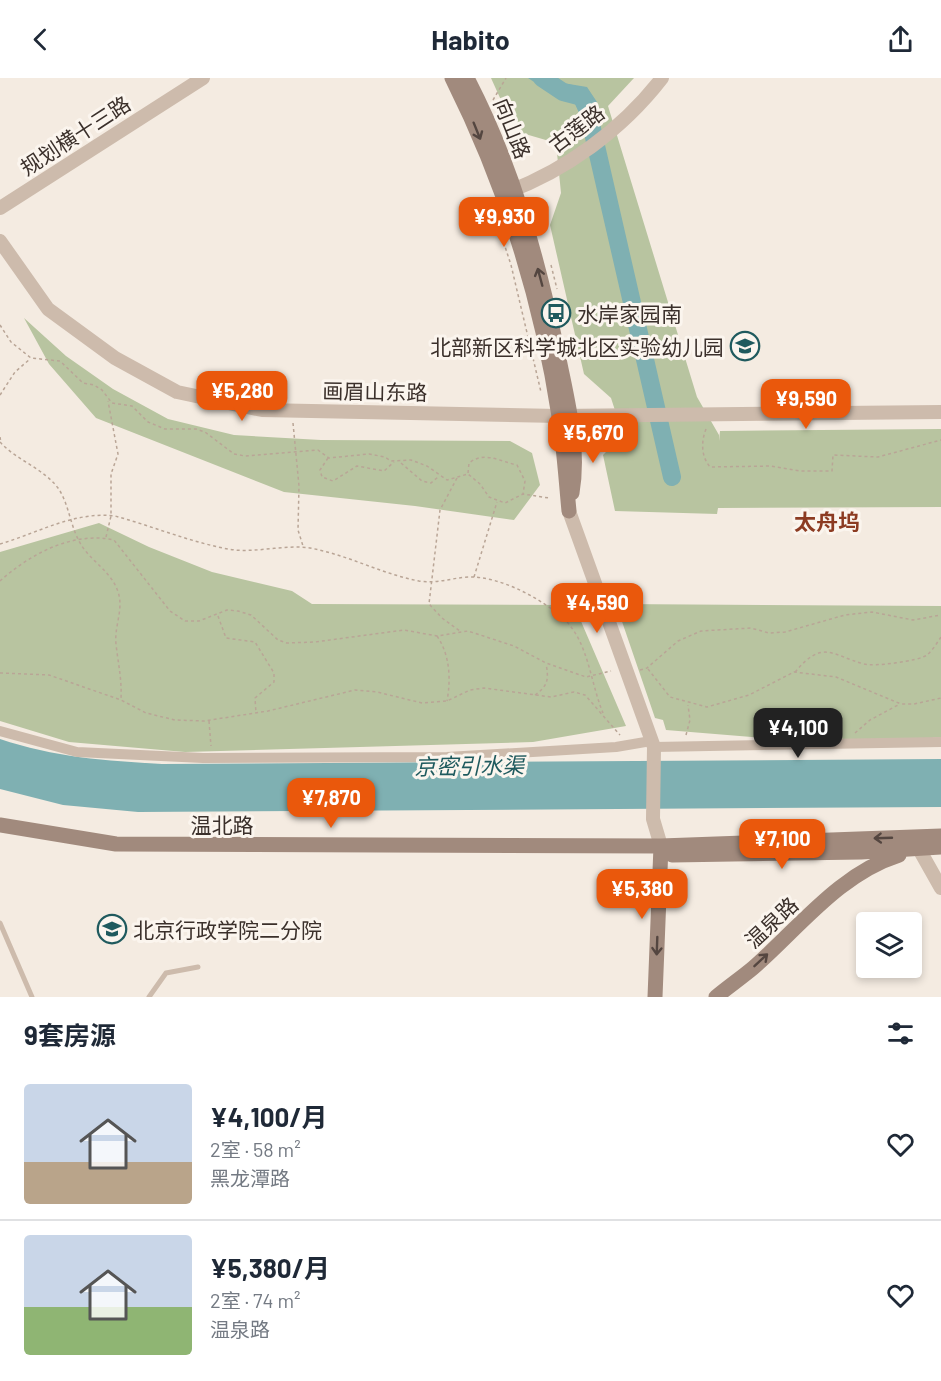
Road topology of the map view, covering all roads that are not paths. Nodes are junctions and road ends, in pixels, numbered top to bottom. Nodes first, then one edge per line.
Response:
1 (203, 78) edge
2 (452, 78) edge
3 (468, 78) edge
4 (662, 78) edge
5 (509, 192) junction
6 (0, 208) edge
7 (0, 241) edge
8 (941, 412) edge
9 (565, 416) junction
10 (569, 511) joint
11 (0, 731) edge
12 (941, 742) edge
13 (652, 744) junction
14 (0, 825) edge
15 (941, 836) edge
16 (918, 843) junction
17 (661, 846) junction
18 (941, 847) edge
19 (941, 888) edge
20 (0, 924) edge
21 (198, 967) dead end
22 (32, 997) edge
23 (149, 997) edge
24 (655, 997) edge
25 (716, 997) edge

1 - 6 street, 规划横十三路
2 -> 5 main road, 向山路
3 - 5 main road, 向山路
4 - 5 street, 古莲路
5 - 9 main road, 向山路
7 - 9 street, 画眉山东路
8 - 9 street, 画眉山东路
9 - 10 main road, 向山路
10 - 13 street, 向山路
11 - 13 street
12 - 13 street
13 - 17 street
14 - 17 main road, 温北路
15 - 16 main road
16 - 17 main road, 温北路
16 - 18 main road
16 - 19 street
25 -> 16 main road, 温泉路
17 -> 24 main road
20 - 22 lane
21 - 23 lane

